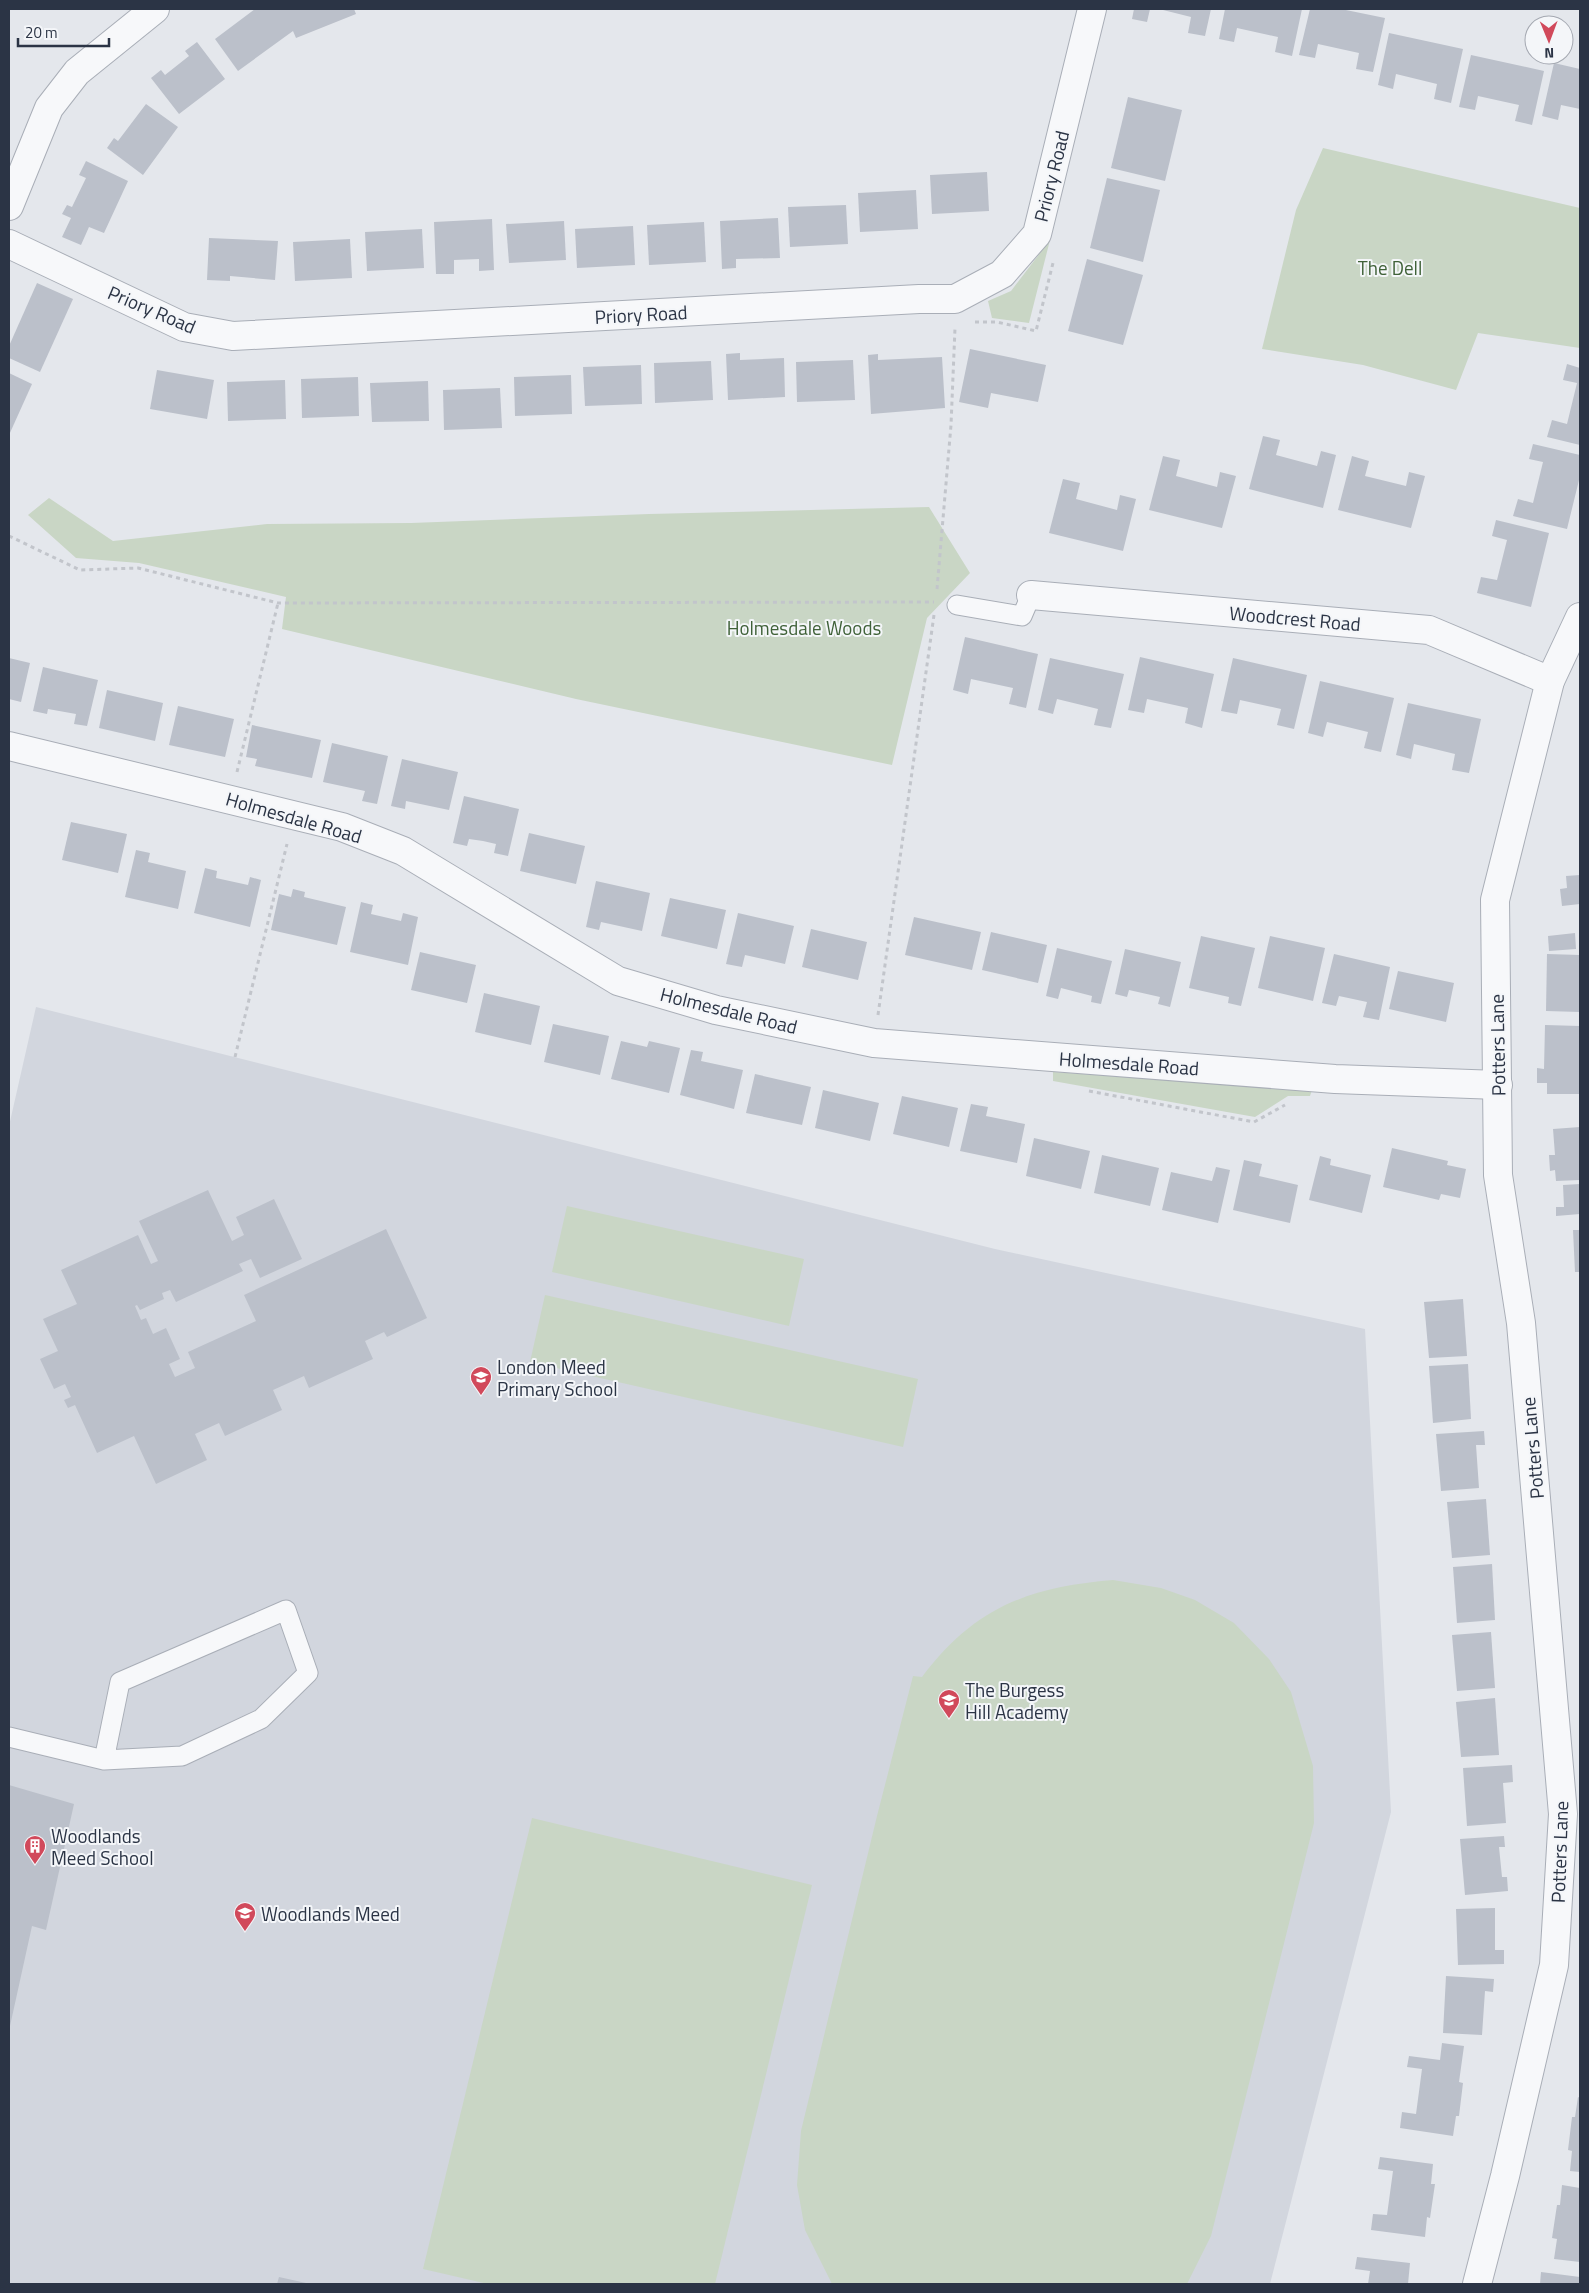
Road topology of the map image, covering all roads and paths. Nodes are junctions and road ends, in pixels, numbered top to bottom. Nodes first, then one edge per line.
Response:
1 (155, 9) edge
2 (1092, 9) edge
3 (9, 206) edge
4 (1037, 234) junction
5 (9, 244) edge
6 (955, 310) junction
7 (9, 536) edge
8 (936, 592) dead end
9 (1031, 595) joint
10 (936, 602) junction
11 (278, 603) junction
12 (957, 605) joint
13 (1580, 617) edge
14 (1550, 681) junction
15 (9, 746) edge
16 (231, 798) junction
17 (294, 815) junction
18 (874, 1043) junction
19 (235, 1057) dead end
20 (1498, 1085) junction
21 (1081, 1090) dead end
22 (1293, 1100) dead end
23 (9, 1737) edge
24 (104, 1760) junction
25 (1476, 2284) edge

1 - 3 street
2 - 4 street, Priory Road
4 - 6 street, Priory Road
4 - 6 path
5 - 6 street, Priory Road
6 - 8 path
7 - 11 path
9 - 12 lane
9 - 14 street, Woodcrest Road
10 - 11 path
10 - 12 path
10 - 18 path
11 - 16 path
13 - 14 street, Potters Lane
14 - 20 street, Potters Lane
15 - 16 street, Holmesdale Road
16 - 17 street, Holmesdale Road
17 - 18 street, Holmesdale Road
17 - 19 path
18 - 20 street, Holmesdale Road
20 - 25 street, Potters Lane
21 - 22 path
23 - 24 lane
24 - 24 lane

